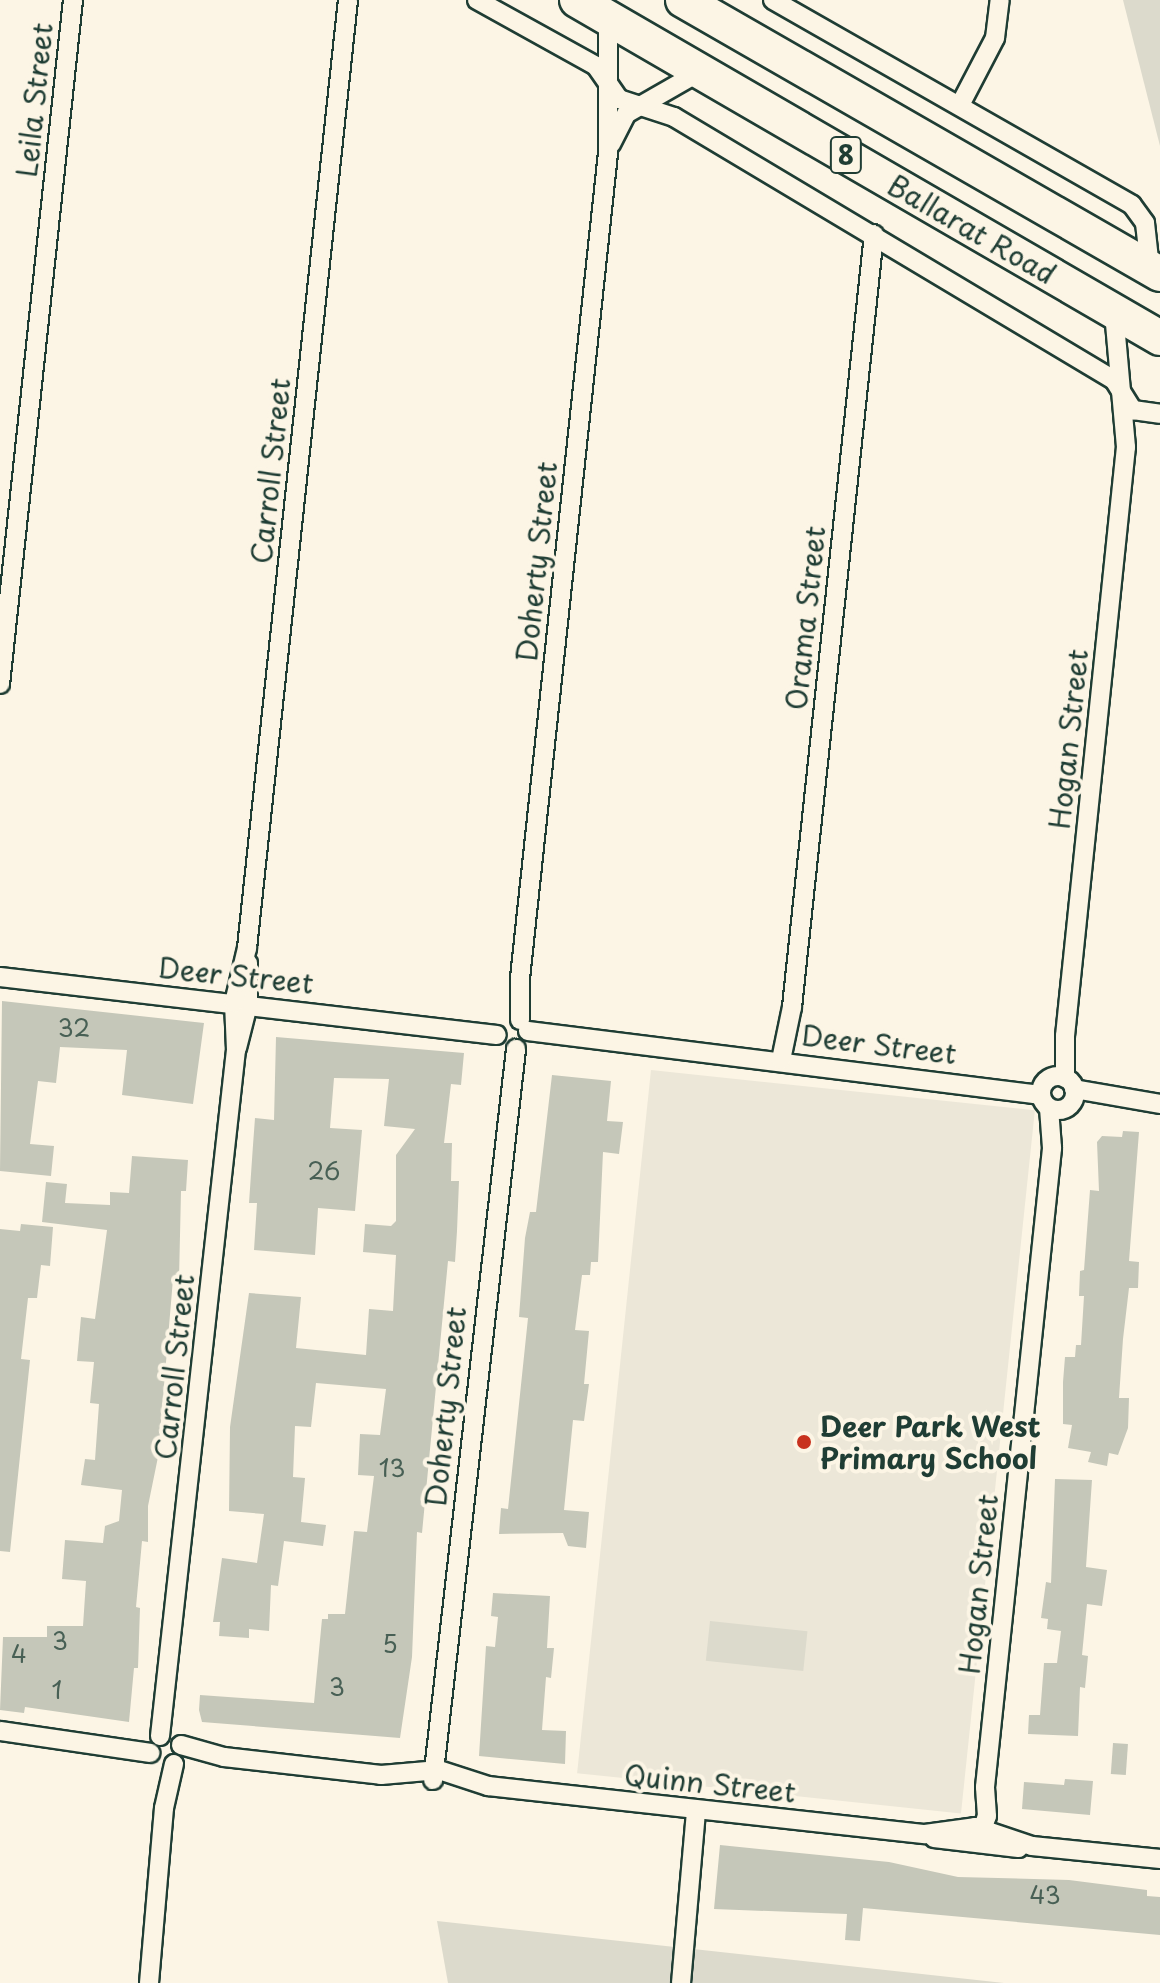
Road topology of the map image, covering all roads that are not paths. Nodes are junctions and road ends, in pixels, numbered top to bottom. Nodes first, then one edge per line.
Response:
1 (73, 0) edge
2 (348, 0) edge
3 (477, 0) edge
4 (577, 0) edge
5 (683, 0) edge
6 (773, 0) edge
7 (1000, 0) edge
8 (608, 18) junction
9 (701, 71) junction
10 (605, 80) junction
11 (643, 104) junction
12 (960, 105) junction
13 (608, 153) junction
14 (874, 234) junction
15 (1155, 271) edge
16 (1114, 312) junction
17 (1160, 338) edge
18 (1123, 392) junction
19 (1159, 414) edge
20 (1126, 447) junction
21 (0, 684) edge
22 (0, 977) edge
23 (241, 1004) junction
24 (513, 1033) junction
25 (787, 1061) junction
26 (1058, 1093) junction
27 (1160, 1104) edge
28 (0, 1731) edge
29 (166, 1750) junction
30 (434, 1773) junction
31 (696, 1810) junction
32 (979, 1832) junction
33 (1160, 1859) edge
34 (149, 1962) junction
35 (142, 1983) edge
36 (149, 1983) edge
37 (681, 1983) edge

1 - 21 street, Leila Street
2 - 23 street, Carroll Street
3 - 10 street
4 - 8 highway, Ballarat Road / 8
5 - 15 highway, Ballarat Road / 8
6 - 12 street
7 - 12 street
8 - 9 highway, Ballarat Road / 8
8 - 10 street, Doherty Street
9 - 11 street, Doherty Street
9 - 16 highway, Ballarat Road / 8
10 - 11 street
10 - 13 street, Doherty Street
11 - 13 street, Doherty Street
11 - 14 street
12 - 15 street
13 - 24 street, Doherty Street
14 - 18 street
14 - 25 street, Orama Street
16 - 17 highway, Ballarat Road / 8
16 - 18 street, Hogan Street
18 - 19 street
18 - 20 street, Hogan Street
19 - 20 street
20 - 26 street, Hogan Street
22 - 23 street, Deer Street
23 - 24 street, Deer Street
23 - 29 street, Carroll Street
24 - 25 street, Deer Street
24 - 30 street, Doherty Street
25 - 26 street, Deer Street
26 - 27 street, Deer Street
26 - 32 street, Hogan Street
28 - 29 street, Quinn Street
29 - 30 street, Quinn Street
29 - 34 street, Carroll Street
30 - 31 street, Quinn Street
31 - 32 street, Quinn Street
31 - 37 street
32 - 33 street, Quinn Street
34 - 35 street
34 - 36 street

